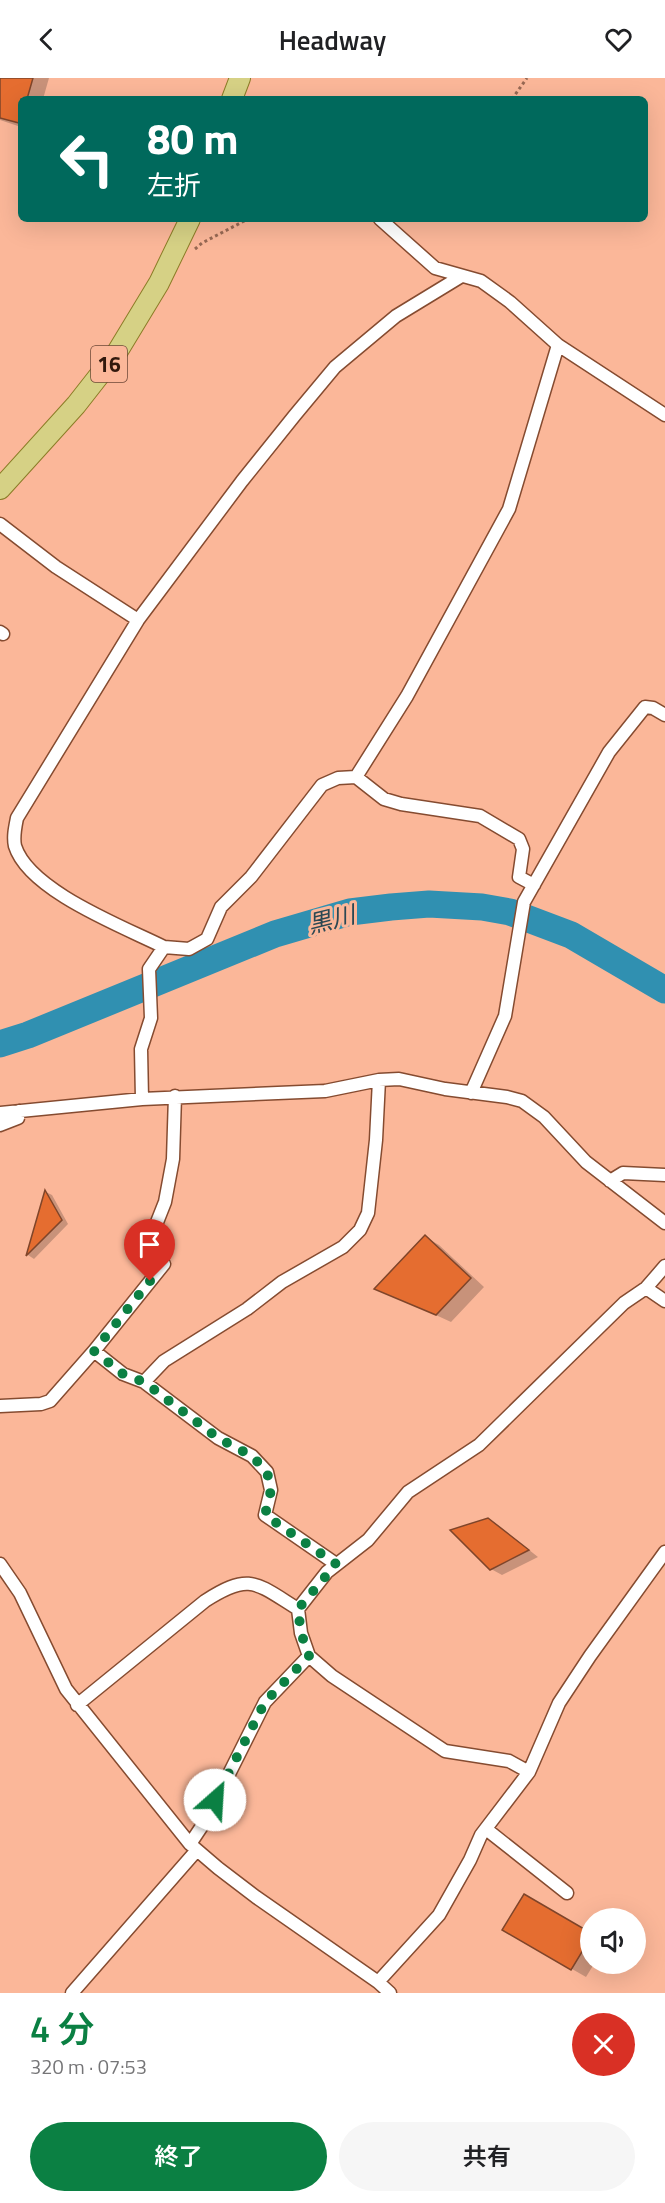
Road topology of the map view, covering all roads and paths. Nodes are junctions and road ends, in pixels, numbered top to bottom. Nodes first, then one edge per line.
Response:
1 (240, 78) edge
2 (527, 78) edge
3 (233, 96) edge
4 (514, 96) edge
5 (189, 222) edge
6 (242, 222) edge
7 (383, 222) edge
8 (193, 251) dead end
9 (460, 277) junction
10 (558, 345) junction
11 (665, 415) edge
12 (0, 489) edge
13 (0, 524) edge
14 (138, 620) junction
15 (665, 715) edge
16 (356, 777) junction
17 (534, 885) junction
18 (164, 947) junction
19 (380, 1080) junction
20 (471, 1093) junction
21 (175, 1096) junction
22 (142, 1099) junction
23 (19, 1111) junction
24 (0, 1113) edge
25 (0, 1125) edge
26 (665, 1175) edge
27 (610, 1180) junction
28 (665, 1223) edge
29 (665, 1266) edge
30 (646, 1288) junction
31 (665, 1301) edge
32 (94, 1351) junction
33 (144, 1382) junction
34 (0, 1406) edge
35 (665, 1552) edge
36 (0, 1564) edge
37 (336, 1564) junction
38 (298, 1609) junction
39 (309, 1656) junction
40 (77, 1705) junction
41 (529, 1772) junction
42 (486, 1829) junction
43 (194, 1847) junction
44 (567, 1893) dead end
45 (378, 1982) junction
46 (72, 1993) edge
47 (390, 1993) edge

1 - 3 main road
2 - 4 path
5 - 12 main road, 16
6 - 8 path
7 - 9 street
9 - 10 street
9 - 14 street
10 - 11 street
10 - 16 street
13 - 14 street
14 - 18 street
15 - 17 street
16 - 17 street
16 - 18 street
17 - 20 street
18 - 22 street
19 - 20 street
19 - 21 street
19 - 33 street
20 - 27 street
21 - 22 street
21 - 32 street
22 - 23 street
23 - 24 street
23 - 25 street
26 - 27 street
27 - 28 street
29 - 30 street
30 - 31 street
30 - 37 street
32 - 33 street
32 - 34 street
33 - 37 street
35 - 41 street
36 - 40 street
37 - 38 street
38 - 39 street
38 - 40 street
39 - 41 street
39 - 43 street
40 - 43 street
41 - 42 street
42 - 44 street
42 - 45 street
43 - 45 street
43 - 46 street
45 - 47 street

